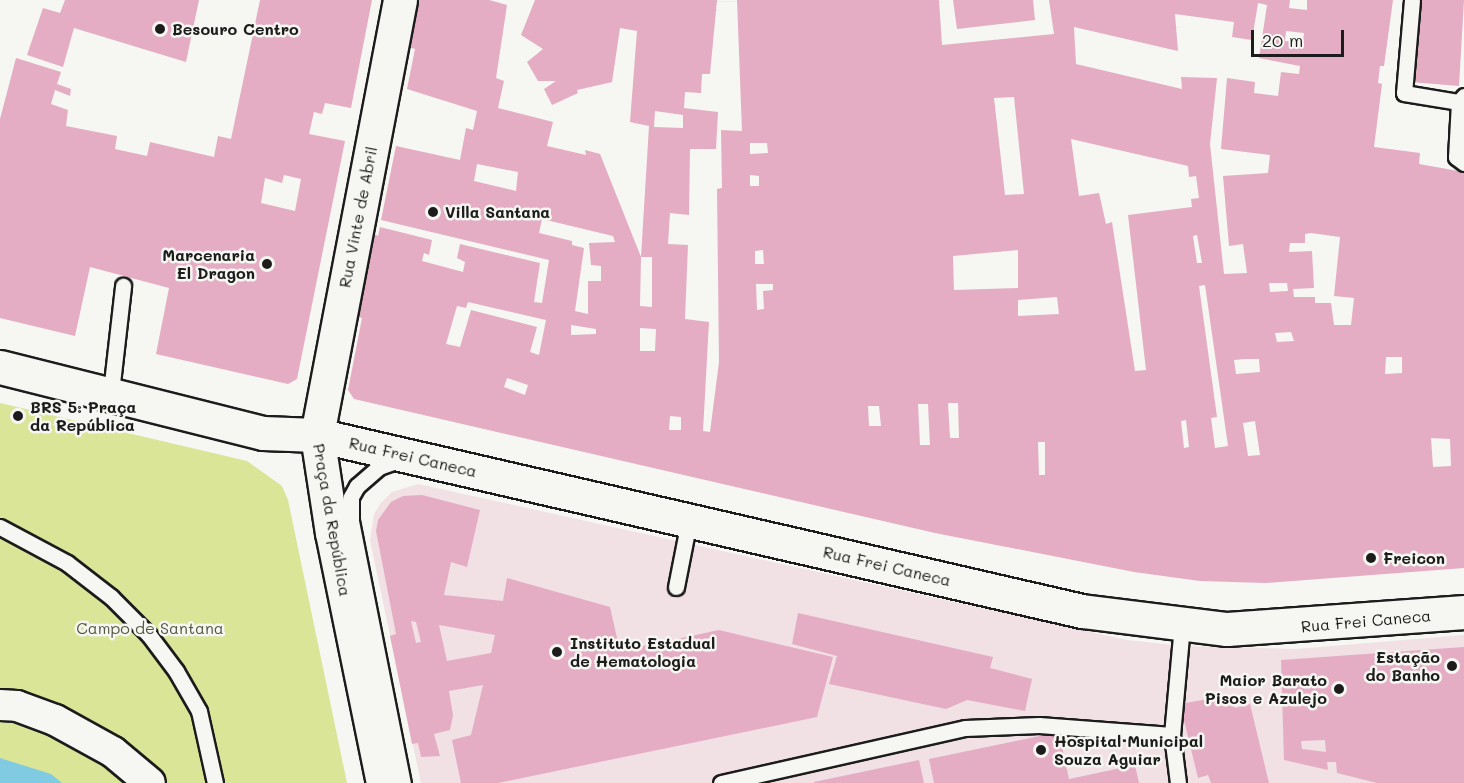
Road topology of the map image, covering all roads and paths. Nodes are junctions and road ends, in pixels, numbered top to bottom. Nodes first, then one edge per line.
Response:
1 (400, 0) edge
2 (1412, 0) edge
3 (1462, 99) edge
4 (1464, 163) edge
5 (123, 286) dead end
6 (0, 367) edge
7 (111, 392) junction
8 (317, 435) junction
9 (409, 456) junction
10 (689, 521) junction
11 (0, 527) edge
12 (676, 586) dead end
13 (1464, 612) edge
14 (1182, 626) junction
15 (0, 705) edge
16 (1172, 735) junction
17 (150, 783) edge
18 (215, 783) edge
19 (383, 783) edge
20 (403, 783) edge
21 (721, 783) edge
22 (1178, 783) edge

1 - 8 main road, Rua Vinte de Abril
2 - 3 lane
3 - 4 lane
5 - 7 lane
6 - 7 main road, Praça da República
7 - 8 main road, Praça da República
8 - 9 main road, Rua Frei Caneca
8 - 19 main road, Praça da República
9 - 10 main road, Rua Frei Caneca
9 - 20 lane, Praça da República
10 - 12 lane
10 - 14 main road, Rua Frei Caneca
11 - 18 lane
13 - 14 main road, Rua Frei Caneca
14 - 16 lane
15 - 17 street
16 - 21 lane
16 - 22 lane

